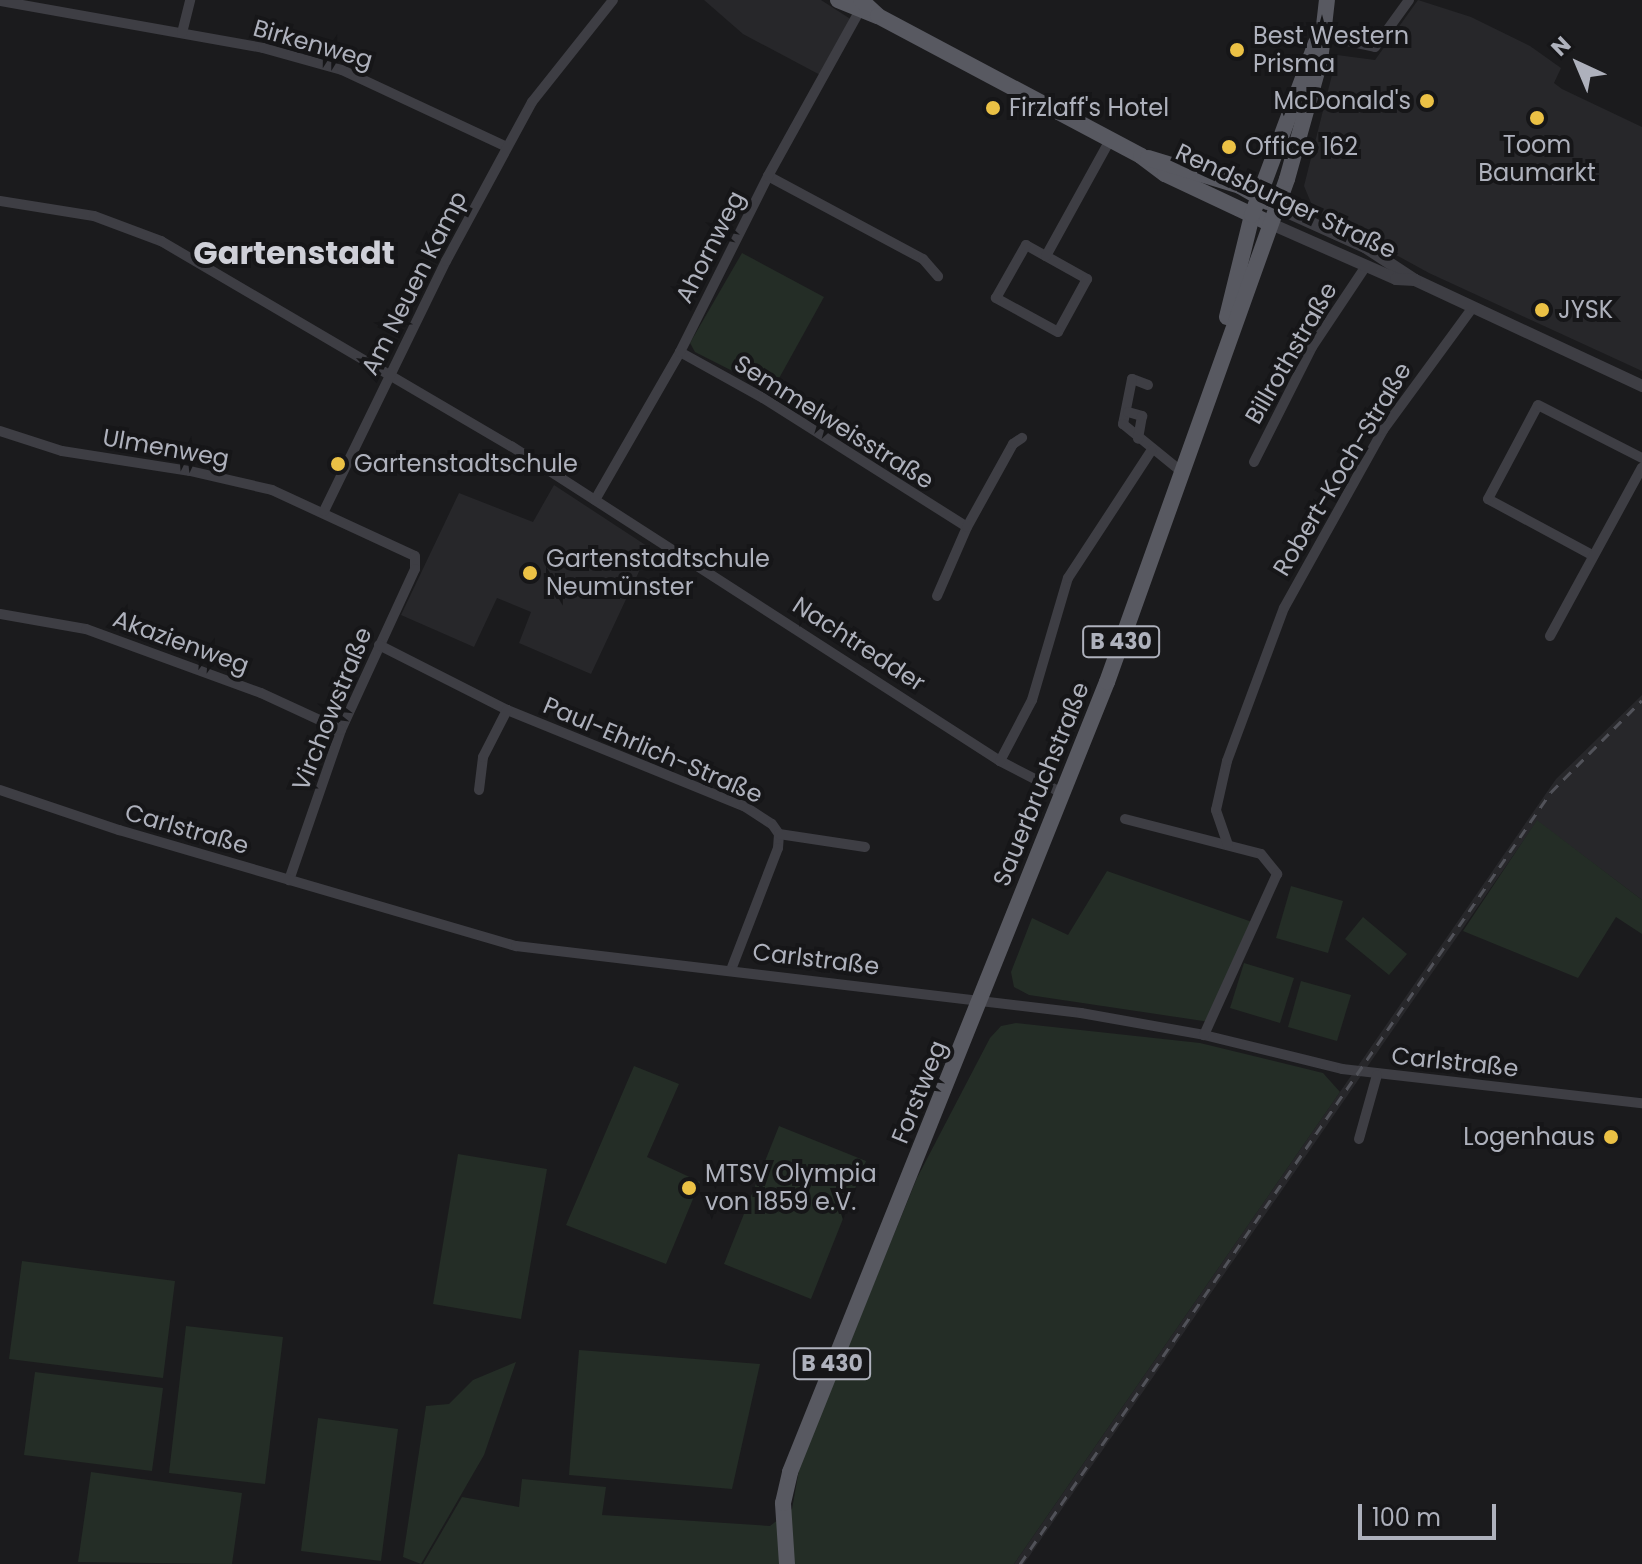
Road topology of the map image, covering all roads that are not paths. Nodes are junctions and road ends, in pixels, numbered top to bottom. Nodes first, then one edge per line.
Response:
1 (190, 0) edge
2 (613, 0) edge
3 (838, 0) edge
4 (1327, 0) edge
5 (1409, 0) edge
6 (0, 1) edge
7 (860, 6) edge
8 (182, 33) junction
9 (1320, 35) junction
10 (1110, 140) junction
11 (507, 147) junction
12 (1141, 156) junction
13 (768, 176) junction
14 (1260, 197) junction
15 (0, 201) edge
16 (1276, 207) junction
17 (1252, 215) junction
18 (1269, 223) junction
19 (1046, 256) junction
20 (1366, 266) junction
21 (938, 276) dead end
22 (1415, 280) junction
23 (1473, 307) junction
24 (680, 352) junction
25 (1221, 357) junction
26 (388, 375) junction
27 (1148, 385) dead end
28 (1642, 386) edge
29 (1128, 412) junction
30 (0, 431) edge
31 (1022, 438) dead end
32 (1138, 439) junction
33 (1151, 451) junction
34 (1642, 458) edge
35 (1254, 462) dead end
36 (1642, 467) edge
37 (1183, 473) junction
38 (595, 500) junction
39 (324, 511) junction
40 (967, 527) junction
41 (1592, 555) junction
42 (937, 596) dead end
43 (0, 614) edge
44 (1550, 636) dead end
45 (379, 645) junction
46 (507, 710) junction
47 (341, 730) junction
48 (1000, 761) junction
49 (0, 790) edge
50 (479, 790) dead end
51 (1064, 794) junction
52 (1125, 819) dead end
53 (779, 834) junction
54 (1228, 845) junction
55 (865, 847) dead end
56 (289, 880) junction
57 (731, 970) junction
58 (980, 1000) junction
59 (1204, 1035) junction
60 (1377, 1075) junction
61 (1642, 1103) edge
62 (1359, 1139) dead end
63 (787, 1564) edge

1 - 8 street
2 - 11 street, Am Neuen Kamp
3 - 7 main road, Rendsburger Straße
4 - 9 main road, B 430
5 - 9 street
6 - 8 street, Birkenweg
7 - 10 main road, Rendsburger Straße
7 - 13 street, Ahornweg
8 - 11 street, Birkenweg
9 - 14 main road, B 430
9 - 16 main road, B 430
10 - 12 main road, Rendsburger Straße
10 - 19 street
11 - 26 street, Am Neuen Kamp
12 - 14 main road, Rendsburger Straße
12 - 17 main road, Rendsburger Straße
13 - 21 street
13 - 24 street, Ahornweg
14 - 16 main road, Rendsburger Straße
14 - 17 main road, B 430
15 - 26 street, Nachtredder
16 - 18 main road, B 430
16 - 22 street, Rendsburger Straße
17 - 18 main road, Rendsburger Straße
17 - 25 main road, Sauerbruchstraße / B 430
18 - 20 street, Rendsburger Straße
18 - 25 main road, Sauerbruchstraße / B 430
19 - 19 street
20 - 22 street, Rendsburger Straße
20 - 35 street, Billrothstraße
22 - 23 street, Rendsburger Straße
23 - 28 street, Rendsburger Straße
23 - 54 street, Robert-Koch-Straße
24 - 38 street, Ahornweg
24 - 40 street, Semmelweisstraße
25 - 37 main road, Sauerbruchstraße / B 430
26 - 38 street, Nachtredder
26 - 39 street, Am Neuen Kamp
27 - 29 street
29 - 32 street
29 - 32 street
30 - 39 street, Ulmenweg
31 - 40 street
32 - 33 street
33 - 37 street
33 - 48 street
34 - 41 street
36 - 41 street
37 - 51 main road, Sauerbruchstraße / B 430
38 - 48 street, Nachtredder
39 - 45 street, Virchowstraße
40 - 42 street
41 - 44 street
43 - 47 street, Akazienweg
45 - 46 street, Paul-Ehrlich-Straße
45 - 47 street, Virchowstraße
46 - 50 street, Paul-Ehrlich-Straße
46 - 53 street, Paul-Ehrlich-Straße
47 - 56 street, Virchowstraße
48 - 51 street, Nachtredder
49 - 56 street, Carlstraße
51 - 58 main road, Sauerbruchstraße / B 430
52 - 54 street
53 - 55 street, Paul-Ehrlich-Straße
53 - 57 street, Paul-Ehrlich-Straße
54 - 59 street
56 - 57 street, Carlstraße
57 - 58 street, Carlstraße
58 - 59 street, Carlstraße
58 - 63 main road, Forstweg / B 430
59 - 60 street, Carlstraße
60 - 61 street, Carlstraße
60 - 62 street

